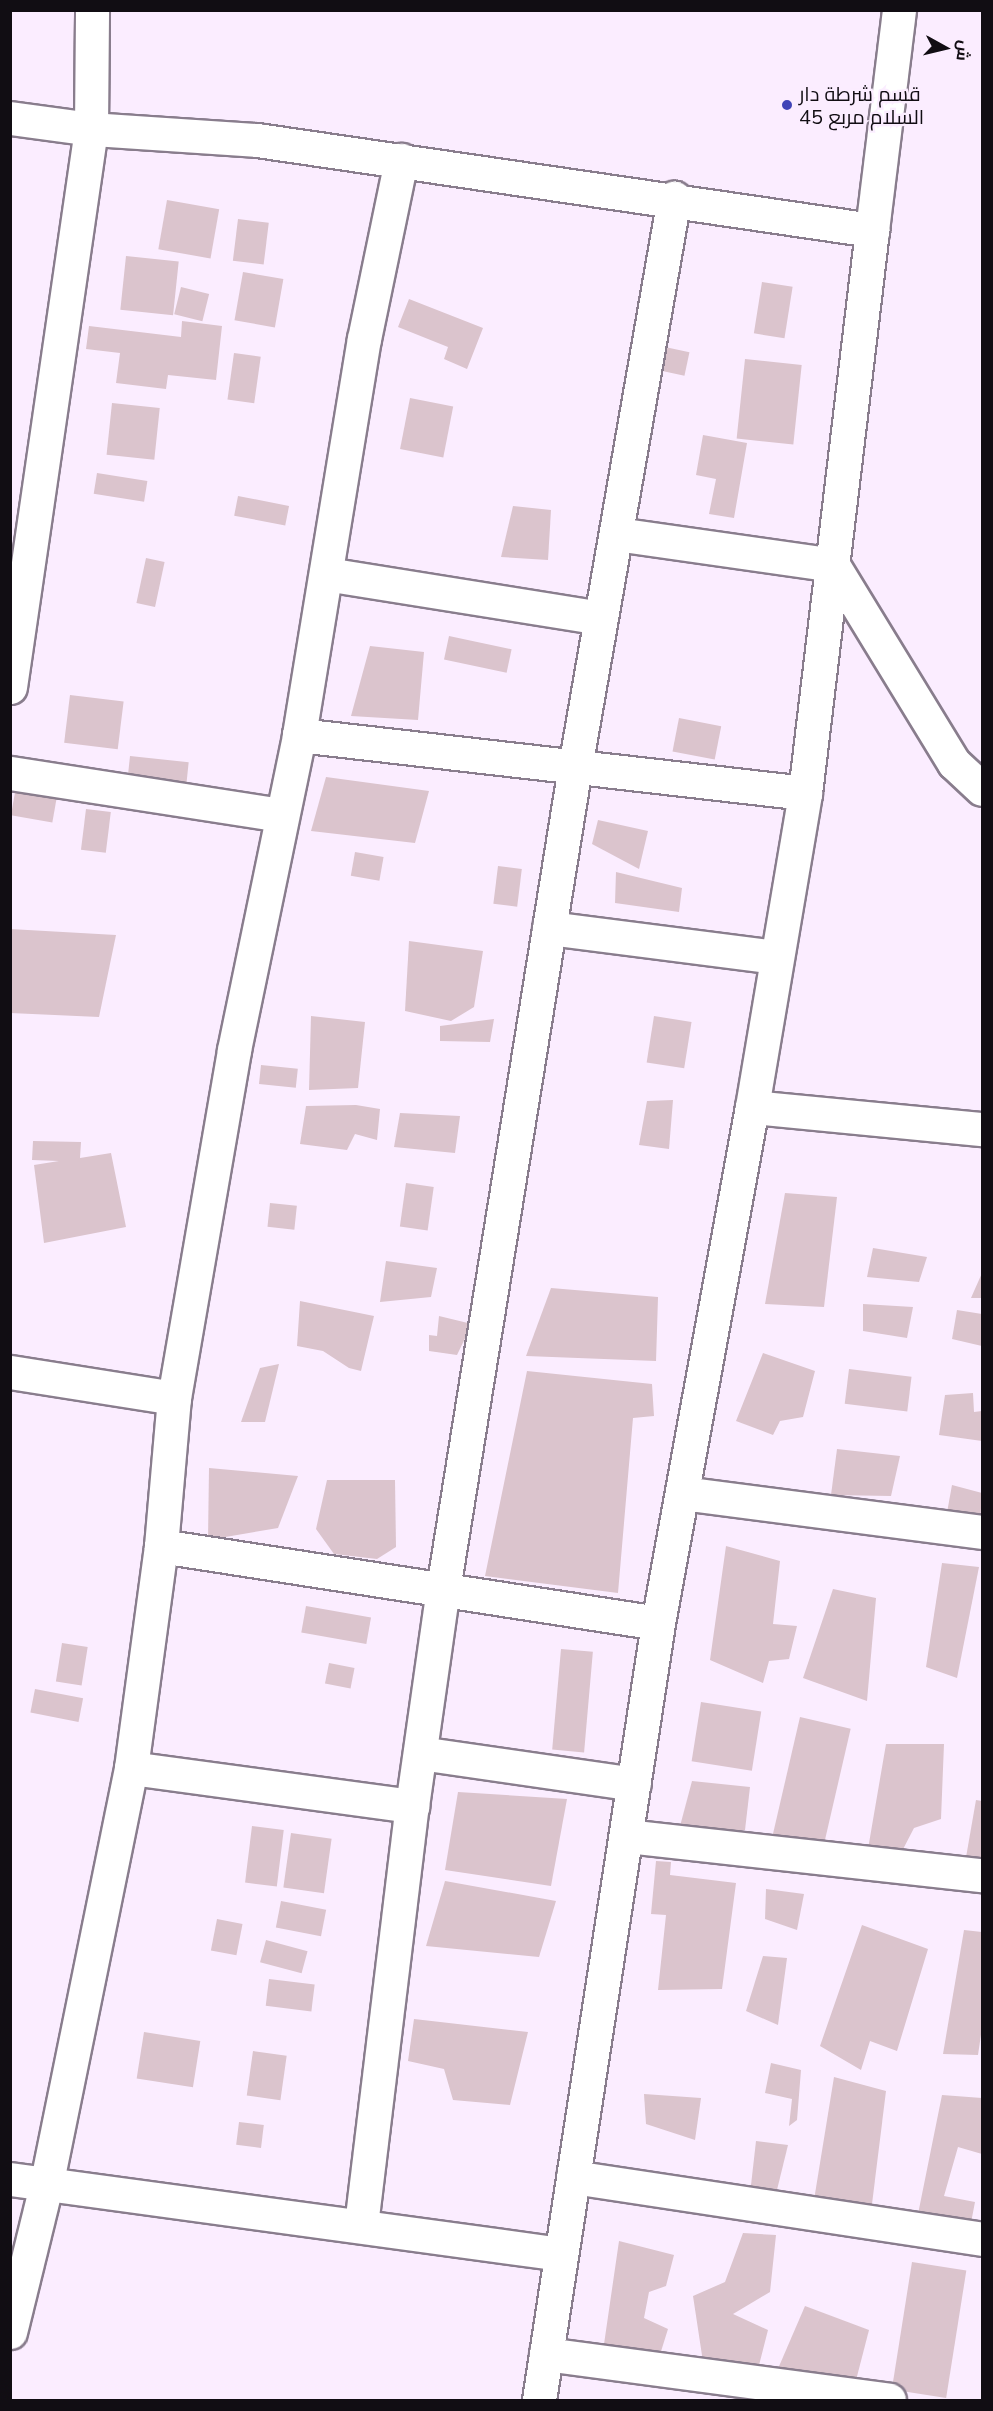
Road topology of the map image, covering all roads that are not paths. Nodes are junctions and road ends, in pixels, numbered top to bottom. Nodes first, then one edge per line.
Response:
1 (92, 10) edge
2 (899, 10) edge
3 (10, 118) edge
4 (91, 129) junction
5 (400, 160) junction
6 (674, 198) junction
7 (872, 230) junction
8 (616, 534) junction
9 (833, 565) junction
10 (326, 574) junction
11 (601, 618) junction
12 (11, 682) edge
13 (300, 735) junction
14 (575, 766) junction
15 (10, 773) edge
16 (982, 789) edge
17 (805, 794) junction
18 (281, 815) junction
19 (549, 928) junction
20 (776, 957) junction
21 (752, 1107) junction
22 (982, 1129) edge
23 (10, 1372) edge
24 (174, 1398) junction
25 (682, 1493) junction
26 (982, 1532) edge
27 (161, 1546) junction
28 (443, 1589) junction
29 (658, 1623) junction
30 (420, 1753) junction
31 (131, 1768) junction
32 (634, 1784) junction
33 (412, 1806) junction
34 (626, 1836) junction
35 (982, 1875) edge
36 (573, 2177) junction
37 (10, 2179) edge
38 (47, 2181) junction
39 (362, 2225) junction
40 (982, 2239) edge
41 (561, 2254) junction
42 (10, 2332) edge
43 (546, 2354) junction
44 (539, 2400) edge
45 (889, 2400) edge

1 - 4 street
2 - 7 street
3 - 4 street
4 - 5 street
4 - 12 street
5 - 6 street
5 - 10 street
6 - 7 street
6 - 8 street
7 - 9 street
8 - 9 street
8 - 11 street
9 - 16 street
9 - 17 street
10 - 11 street
10 - 13 street
11 - 14 street
13 - 14 street
13 - 18 street
14 - 17 street
14 - 19 street
15 - 18 street
17 - 20 street
18 - 24 street
19 - 20 street
19 - 28 street
20 - 21 street
21 - 22 street
21 - 25 street
23 - 24 street
24 - 27 street
25 - 26 street
25 - 29 street
27 - 28 street
27 - 31 street
28 - 29 street
28 - 30 street
29 - 32 street
30 - 32 street
30 - 33 street
31 - 33 street
31 - 38 street
32 - 34 street
33 - 39 street
34 - 35 street
34 - 36 street
36 - 40 street
36 - 41 street
37 - 38 street
38 - 39 street
38 - 42 street
39 - 41 street
41 - 43 street
43 - 44 street
43 - 45 street

